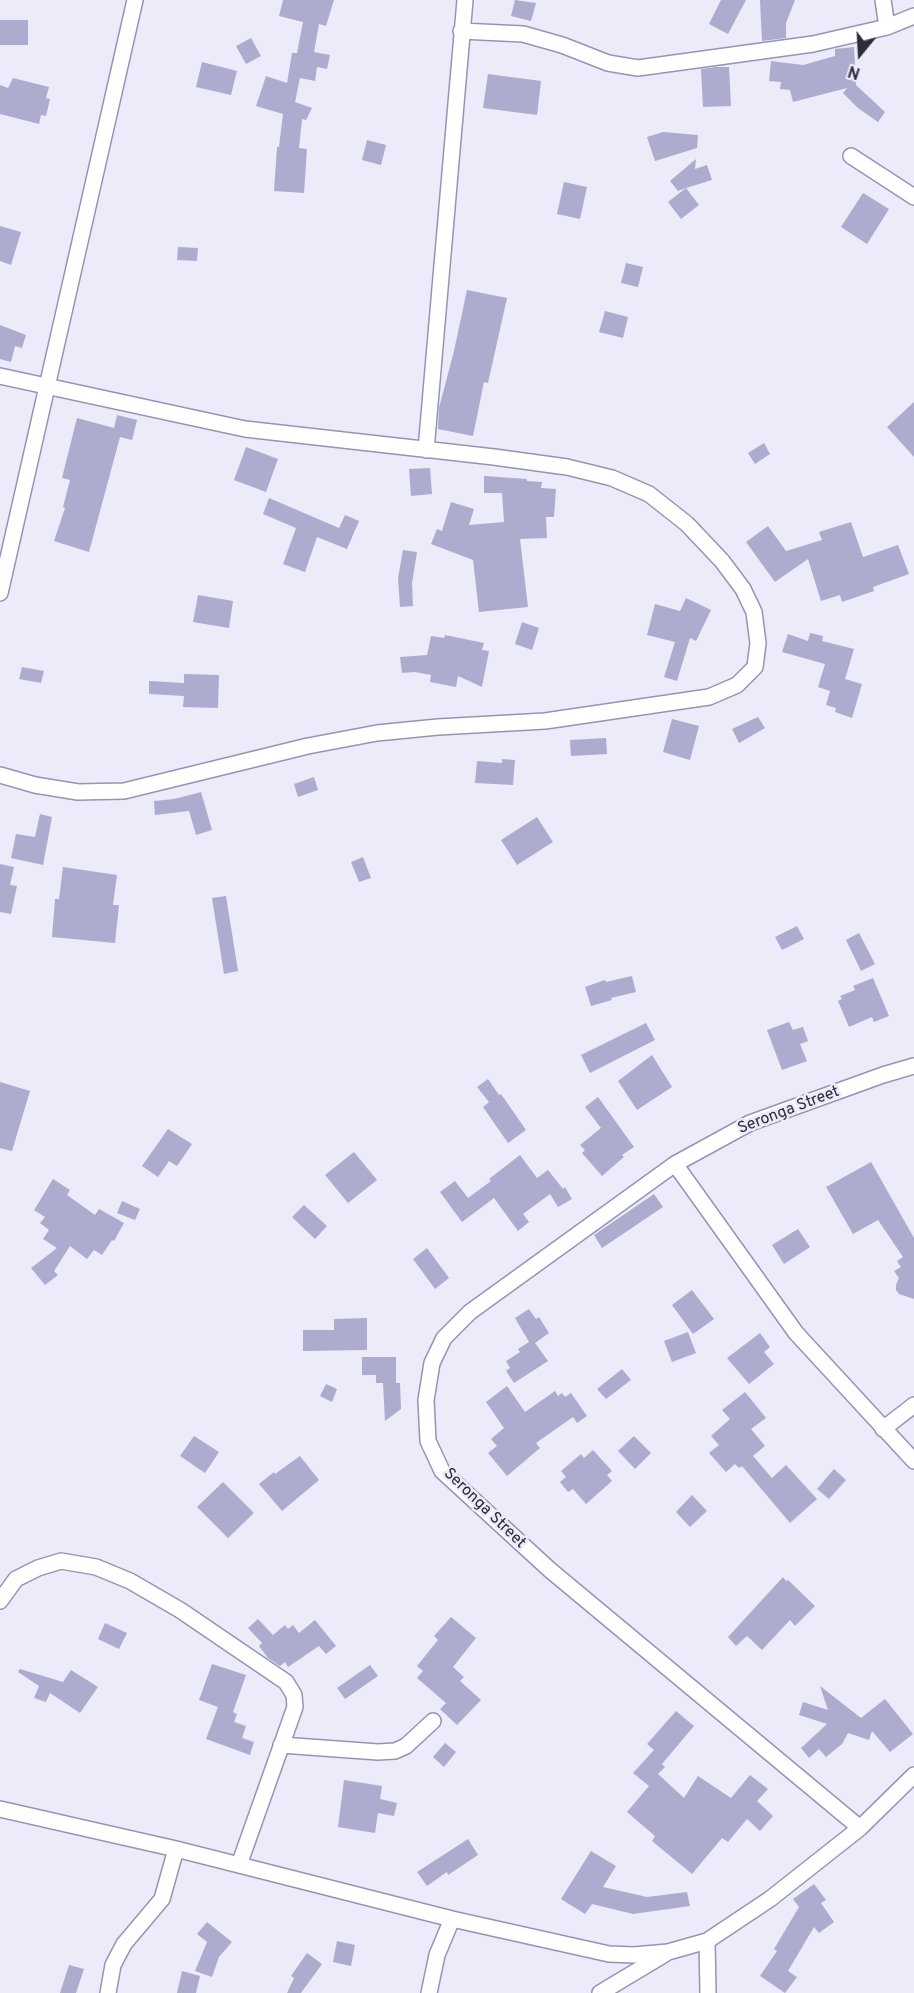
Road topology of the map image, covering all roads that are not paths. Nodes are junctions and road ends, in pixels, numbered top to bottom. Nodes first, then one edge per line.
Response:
1 (135, 0) edge
2 (465, 0) edge
3 (883, 0) edge
4 (914, 16) edge
5 (887, 27) junction
6 (461, 31) junction
7 (851, 156) dead end
8 (914, 197) edge
9 (0, 376) edge
10 (47, 386) junction
11 (426, 450) junction
12 (0, 593) edge
13 (0, 775) edge
14 (914, 1066) edge
15 (675, 1164) junction
16 (914, 1405) edge
17 (883, 1429) junction
18 (914, 1461) edge
19 (0, 1600) edge
20 (433, 1721) dead end
21 (281, 1745) junction
22 (914, 1775) edge
23 (0, 1809) edge
24 (860, 1828) junction
25 (176, 1849) junction
26 (239, 1865) junction
27 (452, 1919) junction
28 (707, 1941) junction
29 (668, 1952) junction
30 (108, 1993) edge
31 (429, 1993) edge
32 (600, 1993) edge
33 (708, 1993) edge

1 - 10 street
2 - 6 street
3 - 5 street
4 - 5 street
5 - 6 street
6 - 11 street
7 - 8 street
9 - 10 street
10 - 11 street
10 - 12 street
11 - 13 street
14 - 15 street, Seronga Street
15 - 17 street
15 - 24 street, Seronga Street
16 - 17 street
17 - 18 street
19 - 21 street
20 - 21 street
21 - 26 street
22 - 24 street
23 - 25 street
24 - 28 street
25 - 26 street
25 - 30 street
26 - 27 street
27 - 29 street
27 - 31 street
28 - 29 street
28 - 33 street
29 - 32 street

